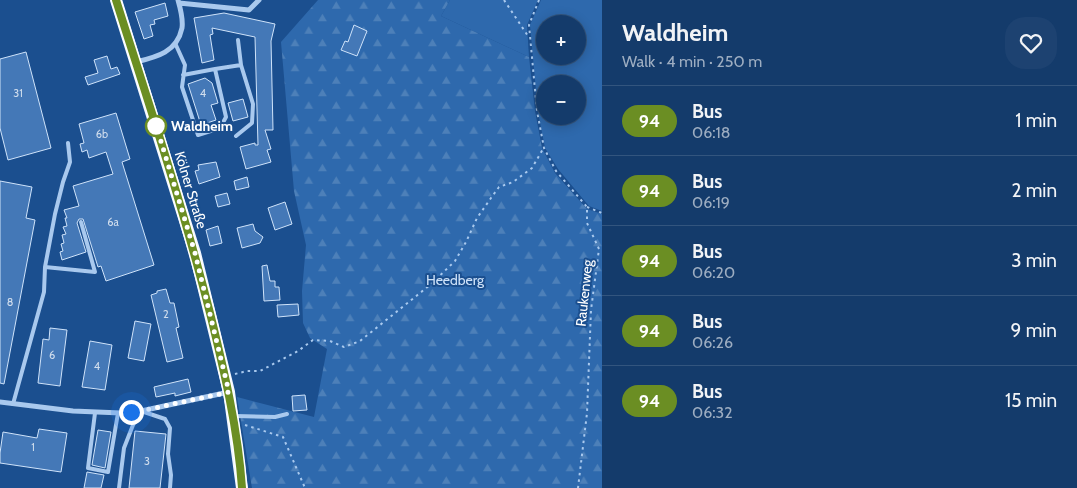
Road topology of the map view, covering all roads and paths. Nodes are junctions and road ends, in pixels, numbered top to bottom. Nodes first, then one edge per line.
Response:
1 (116, 0) edge
2 (259, 0) edge
3 (504, 0) edge
4 (539, 0) edge
5 (179, 1) edge
6 (530, 38) junction
7 (238, 40) dead end
8 (176, 43) junction
9 (136, 62) junction
10 (241, 64) junction
11 (215, 69) junction
12 (183, 75) junction
13 (236, 136) dead end
14 (68, 144) dead end
15 (544, 148) junction
16 (587, 207) junction
17 (602, 212) edge
18 (81, 222) dead end
19 (45, 267) junction
20 (225, 374) junction
21 (229, 392) junction
22 (0, 402) edge
23 (13, 404) junction
24 (141, 411) junction
25 (96, 412) junction
26 (118, 413) junction
27 (287, 414) dead end
28 (233, 418) junction
29 (119, 488) edge
30 (170, 488) edge
31 (242, 488) edge
32 (305, 488) edge
33 (578, 488) edge

1 - 9 main road, Kölner Straße
2 - 5 street
3 - 6 path
4 - 6 path
5 - 8 street
6 - 15 path
7 - 10 lane
8 - 9 street
8 - 12 lane
9 - 20 main road, Kölner Straße
10 - 11 lane
10 - 13 lane
11 - 12 lane
11 - 12 lane
14 - 19 lane
15 - 16 path
15 - 20 path
16 - 17 path
16 - 33 path, Raukenweg
18 - 19 lane
19 - 23 lane
20 - 21 main road, Kölner Straße
21 - 24 street
21 - 28 main road, Kölner Straße
22 - 23 street
23 - 25 street
24 - 26 street
24 - 29 lane
24 - 30 lane
25 - 26 street
25 - 26 lane
27 - 28 lane
28 - 31 main road, Kölner Straße
28 - 32 path

